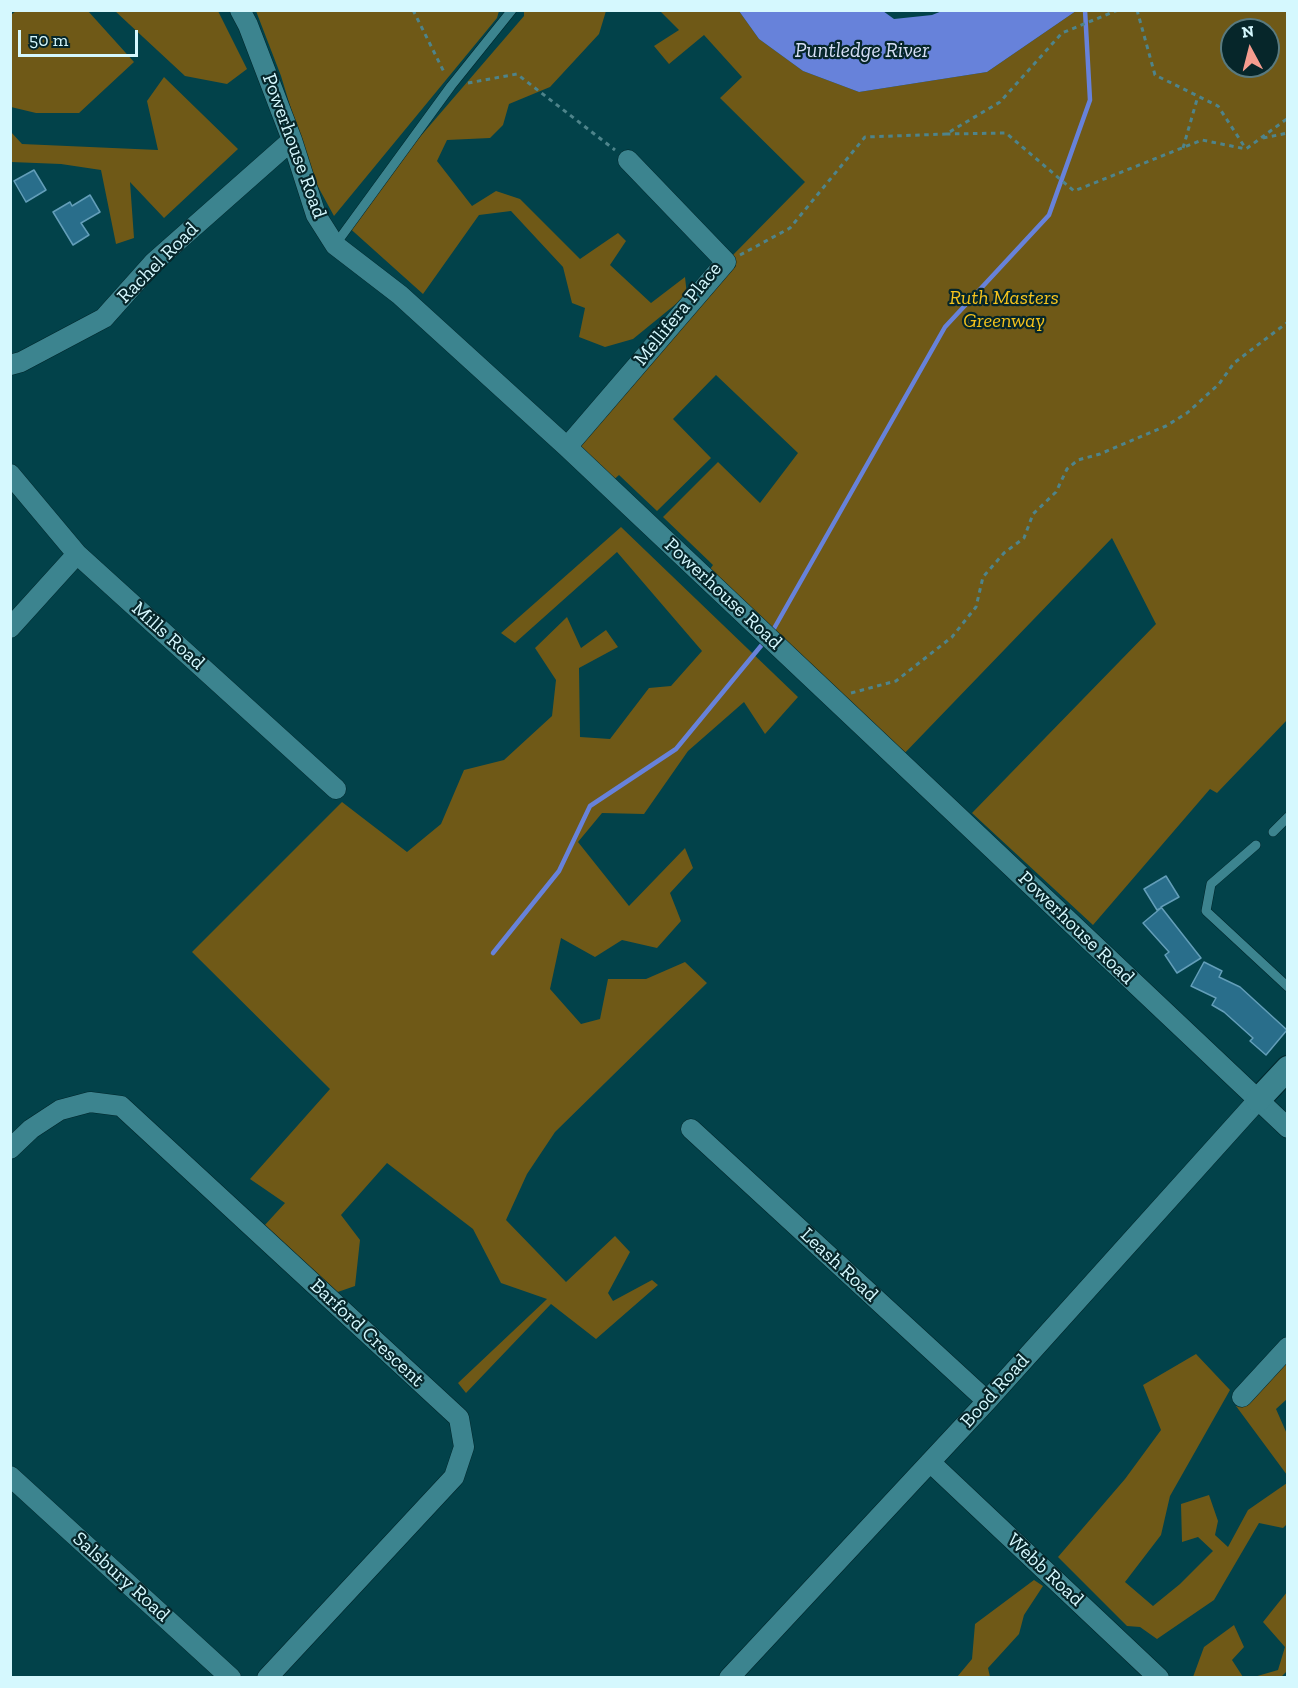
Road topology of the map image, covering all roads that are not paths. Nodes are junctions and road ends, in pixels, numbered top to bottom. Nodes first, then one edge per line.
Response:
1 (240, 10) edge
2 (512, 10) edge
3 (292, 140) junction
4 (628, 160) road end
5 (335, 245) junction
6 (10, 365) edge
7 (567, 447) junction
8 (10, 474) edge
9 (77, 554) junction
10 (10, 628) edge
11 (336, 789) dead end
12 (1287, 817) edge
13 (1273, 832) dead end
14 (1256, 845) dead end
15 (1287, 987) edge
16 (1287, 1068) edge
17 (1258, 1100) junction
18 (1287, 1128) edge
19 (691, 1129) dead end
20 (10, 1149) edge
21 (1287, 1347) edge
22 (1242, 1397) dead end
23 (987, 1401) junction
24 (930, 1462) junction
25 (10, 1476) edge
26 (231, 1677) edge
27 (267, 1677) edge
28 (729, 1677) edge
29 (1159, 1677) edge

1 - 3 street, Powerhouse Road
2 - 5 lane
3 - 5 street, Powerhouse Road
3 - 6 street, Rachel Road
4 - 7 street, Mellifera Place
5 - 7 street, Powerhouse Road
7 - 17 street, Powerhouse Road
8 - 9 street, Mills Road
9 - 10 street
9 - 11 street, Mills Road
12 - 13 lane
14 - 15 lane
16 - 17 street
17 - 18 street, Powerhouse Road
17 - 23 street, Bood Road
19 - 23 street, Leash Road
20 - 27 street, Barford Crescent
21 - 22 street
23 - 24 street, Bood Road
24 - 28 street, Bood Road
24 - 29 street, Webb Road
25 - 26 street, Salsbury Road

